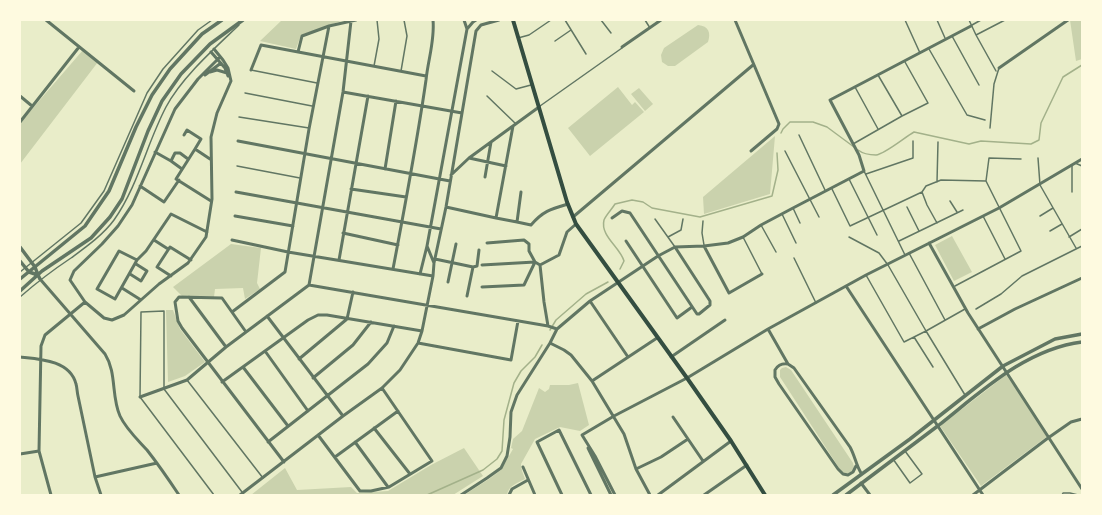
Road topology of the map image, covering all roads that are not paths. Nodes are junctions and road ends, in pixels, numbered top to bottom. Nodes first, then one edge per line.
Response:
1 (46, 20) edge
2 (212, 20) edge
3 (222, 20) edge
4 (244, 20) edge
5 (356, 20) edge
6 (377, 20) edge
7 (404, 20) edge
8 (433, 20) edge
9 (464, 20) edge
10 (476, 20) edge
11 (499, 20) edge
12 (513, 20) edge
13 (551, 20) edge
14 (565, 20) edge
15 (601, 20) edge
16 (644, 20) edge
17 (661, 20) edge
18 (735, 20) edge
19 (906, 20) edge
20 (937, 20) edge
21 (969, 20) edge
22 (981, 20) edge
23 (1005, 20) edge
24 (1068, 20) edge
25 (351, 21) junction
26 (329, 26) junction
27 (971, 26) junction
28 (650, 28) junction
29 (467, 29) junction
30 (571, 30) junction
31 (611, 33) dead end
32 (976, 35) junction
33 (952, 36) junction
34 (518, 38) junction
35 (946, 39) junction
36 (555, 41) dead end
37 (80, 47) junction
38 (622, 47) joint
39 (929, 49) junction
40 (212, 50) junction
41 (298, 52) junction
42 (920, 53) junction
43 (586, 54) dead end
44 (324, 57) junction
45 (219, 58) junction
46 (347, 61) junction
47 (904, 61) junction
48 (222, 62) junction
49 (753, 65) junction
50 (374, 66) junction
51 (251, 70) joint
52 (998, 70) junction
53 (401, 71) junction
54 (492, 71) dead end
55 (208, 72) junction
56 (227, 73) junction
57 (878, 75) junction
58 (426, 76) junction
59 (198, 79) junction
60 (231, 81) junction
61 (318, 83) junction
62 (532, 85) junction
63 (979, 85) dead end
64 (855, 87) junction
65 (134, 92) dead end
66 (343, 92) junction
67 (245, 93) dead end
68 (20, 96) edge
69 (368, 96) junction
70 (487, 96) dead end
71 (396, 101) junction
72 (32, 106) junction
73 (313, 106) junction
74 (422, 106) junction
75 (539, 107) junction
76 (452, 112) junction
77 (462, 113) junction
78 (902, 116) junction
79 (240, 117) dead end
80 (985, 120) dead end
81 (20, 122) edge
82 (514, 125) junction
83 (309, 128) junction
84 (990, 128) dead end
85 (878, 129) junction
86 (184, 135) dead end
87 (798, 135) dead end
88 (238, 141) dead end
89 (913, 141) dead end
90 (491, 142) junction
91 (938, 142) dead end
92 (853, 144) junction
93 (195, 149) junction
94 (751, 151) dead end
95 (785, 151) dead end
96 (155, 152) junction
97 (305, 154) junction
98 (469, 158) junction
99 (1038, 158) dead end
100 (188, 159) junction
101 (210, 159) junction
102 (332, 159) junction
103 (1021, 159) dead end
104 (1082, 159) edge
105 (171, 161) junction
106 (487, 162) junction
107 (356, 163) junction
108 (1074, 164) junction
109 (237, 166) dead end
110 (506, 166) junction
111 (1082, 166) edge
112 (182, 169) junction
113 (385, 169) junction
114 (865, 172) junction
115 (410, 174) junction
116 (451, 175) junction
117 (485, 177) dead end
118 (301, 178) junction
119 (440, 179) junction
120 (848, 179) junction
121 (179, 180) junction
122 (450, 181) junction
123 (986, 181) junction
124 (937, 182) junction
125 (1040, 185) junction
126 (140, 186) junction
127 (832, 187) junction
128 (351, 189) junction
129 (825, 190) junction
130 (236, 192) dead end
131 (521, 192) dead end
132 (922, 192) junction
133 (1072, 192) dead end
134 (406, 197) junction
135 (809, 199) junction
136 (950, 200) dead end
137 (211, 201) junction
138 (297, 202) junction
139 (568, 204) junction
140 (324, 207) junction
141 (446, 207) junction
142 (907, 207) dead end
143 (793, 208) junction
144 (999, 208) junction
145 (1053, 208) junction
146 (884, 210) junction
147 (963, 210) dead end
148 (347, 211) junction
149 (957, 212) junction
150 (782, 214) junction
151 (235, 216) dead end
152 (983, 216) junction
153 (1040, 216) dead end
154 (573, 217) junction
155 (868, 217) junction
156 (496, 218) junction
157 (612, 218) dead end
158 (819, 218) dead end
159 (655, 219) dead end
160 (683, 219) dead end
161 (703, 221) dead end
162 (402, 222) junction
163 (517, 222) junction
164 (937, 222) junction
165 (800, 223) dead end
166 (576, 224) junction
167 (1062, 224) junction
168 (762, 225) junction
169 (293, 226) junction
170 (430, 227) junction
171 (441, 229) junction
172 (1082, 229) edge
173 (919, 231) junction
174 (1050, 231) dead end
175 (207, 232) junction
176 (343, 233) junction
177 (877, 234) dead end
178 (743, 237) junction
179 (849, 237) dead end
180 (1070, 237) junction
181 (668, 238) junction
182 (154, 240) junction
183 (232, 240) dead end
184 (626, 241) dead end
185 (898, 241) junction
186 (487, 243) dead end
187 (796, 243) dead end
188 (929, 243) junction
189 (456, 244) dead end
190 (398, 245) junction
191 (427, 246) junction
192 (704, 246) junction
193 (1082, 246) edge
194 (20, 247) edge
195 (675, 247) junction
196 (1076, 248) junction
197 (168, 249) junction
198 (479, 250) dead end
199 (288, 252) junction
200 (776, 252) dead end
201 (907, 254) junction
202 (314, 256) junction
203 (658, 256) junction
204 (794, 258) dead end
205 (1005, 259) junction
206 (137, 260) junction
207 (191, 260) junction
208 (339, 260) junction
209 (20, 261) edge
210 (434, 261) junction
211 (452, 262) junction
212 (534, 262) junction
213 (32, 263) junction
214 (136, 264) junction
215 (482, 265) dead end
216 (540, 265) junction
217 (888, 265) junction
218 (473, 266) junction
219 (35, 267) junction
220 (642, 267) junction
221 (25, 268) junction
222 (394, 269) junction
223 (20, 272) edge
224 (29, 272) junction
225 (130, 274) junction
226 (420, 274) junction
227 (762, 274) joint
228 (38, 275) junction
229 (866, 275) junction
230 (170, 276) junction
231 (433, 276) junction
232 (1082, 278) edge
233 (20, 279) edge
234 (40, 279) junction
235 (448, 282) dead end
236 (618, 283) junction
237 (309, 284) junction
238 (846, 286) junction
239 (482, 287) dead end
240 (952, 287) junction
241 (122, 288) junction
242 (20, 291) edge
243 (353, 292) junction
244 (20, 296) edge
245 (467, 296) dead end
246 (189, 297) junction
247 (141, 300) junction
248 (590, 301) junction
249 (84, 302) junction
250 (816, 303) junction
251 (427, 305) junction
252 (692, 307) junction
253 (976, 308) dead end
254 (965, 309) junction
255 (232, 312) junction
256 (70, 314) junction
257 (267, 316) junction
258 (347, 318) junction
259 (725, 320) dead end
260 (945, 320) junction
261 (518, 321) junction
262 (371, 322) junction
263 (394, 326) junction
264 (548, 326) junction
265 (558, 329) junction
266 (768, 329) junction
267 (978, 329) junction
268 (422, 331) junction
269 (926, 331) junction
270 (246, 332) junction
271 (1082, 334) edge
272 (283, 337) junction
273 (914, 337) junction
274 (657, 338) junction
275 (1082, 342) edge
276 (418, 343) junction
277 (550, 343) junction
278 (226, 347) junction
279 (265, 351) junction
280 (20, 357) edge
281 (628, 357) junction
282 (671, 357) junction
283 (41, 359) junction
284 (298, 359) junction
285 (207, 362) junction
286 (788, 364) junction
287 (1003, 366) junction
288 (243, 367) junction
289 (933, 367) dead end
290 (1006, 372) junction
291 (313, 378) junction
292 (687, 378) junction
293 (187, 380) junction
294 (592, 381) junction
295 (222, 382) junction
296 (382, 388) junction
297 (164, 389) junction
298 (328, 396) junction
299 (965, 396) junction
300 (140, 398) junction
301 (308, 411) junction
302 (398, 411) junction
303 (343, 416) junction
304 (614, 416) junction
305 (673, 417) dead end
306 (1082, 419) edge
307 (934, 421) junction
308 (288, 426) junction
309 (937, 426) junction
310 (374, 428) junction
311 (318, 435) junction
312 (582, 436) junction
313 (1048, 438) junction
314 (688, 439) junction
315 (731, 441) junction
316 (268, 442) junction
317 (355, 442) junction
318 (905, 450) junction
319 (39, 451) junction
320 (20, 454) edge
321 (334, 457) junction
322 (893, 459) junction
323 (703, 461) junction
324 (284, 462) junction
325 (157, 463) junction
326 (747, 465) junction
327 (856, 466) junction
328 (523, 467) dead end
329 (636, 469) junction
330 (861, 473) junction
331 (410, 474) junction
332 (848, 475) junction
333 (95, 477) junction
334 (263, 478) junction
335 (528, 480) junction
336 (852, 480) junction
337 (861, 484) junction
338 (388, 487) junction
339 (1082, 489) edge
340 (979, 490) junction
341 (241, 494) edge
342 (660, 494) edge
343 (51, 495) edge
344 (101, 495) edge
345 (179, 495) edge
346 (214, 495) edge
347 (461, 495) edge
348 (509, 495) edge
349 (535, 495) edge
350 (562, 495) edge
351 (591, 495) edge
352 (611, 495) edge
353 (615, 495) edge
354 (650, 495) edge
355 (704, 495) edge
356 (764, 495) edge
357 (832, 495) edge
358 (846, 495) edge
359 (870, 495) edge
360 (973, 495) edge
361 (983, 495) edge
362 (1062, 495) edge
363 (1078, 495) edge

1 - 37 street
2 - 213 lane
3 - 219 street
4 - 40 lane
4 - 228 street
5 - 25 street
6 - 50 lane
7 - 53 lane
8 - 58 street
9 - 29 street
10 - 29 street
11 - 77 street
12 - 34 main road
13 - 34 lane
14 - 30 lane
15 - 31 lane
16 - 28 lane
17 - 28 street
18 - 49 street
19 - 42 lane
20 - 35 lane
21 - 27 lane
22 - 27 lane
23 - 32 lane
24 - 52 street
25 - 26 street
25 - 46 street
26 - 41 street
26 - 44 street
27 - 32 lane
27 - 33 street
28 - 38 street
29 - 76 street
30 - 36 lane
30 - 43 lane
32 - 52 lane
33 - 35 street
33 - 63 lane
34 - 62 main road
35 - 39 street
37 - 65 street
37 - 72 street
38 - 75 lane
39 - 42 street
39 - 80 lane
40 - 45 street
40 - 234 lane
41 - 44 street
41 - 51 street
42 - 47 street
44 - 46 street
44 - 61 street
45 - 48 street
45 - 59 street
46 - 50 street
46 - 66 street
47 - 57 street
47 - 78 lane
48 - 55 street
48 - 56 street
48 - 60 street
49 - 94 street
49 - 154 street
50 - 53 street
51 - 61 lane
52 - 84 lane
53 - 58 street
54 - 62 lane
55 - 56 street
55 - 59 street
56 - 60 street
57 - 64 street
57 - 78 lane
58 - 74 street
59 - 96 street
60 - 101 street
61 - 73 street
62 - 75 main road
64 - 85 lane
64 - 92 street
66 - 69 street
66 - 102 street
67 - 73 lane
68 - 72 street
69 - 71 street
69 - 107 street
70 - 82 lane
71 - 74 street
71 - 113 street
72 - 81 street
73 - 83 street
74 - 76 street
74 - 115 street
75 - 82 street
75 - 139 main road
76 - 77 street
76 - 119 street
77 - 116 street
78 - 85 lane
79 - 83 lane
82 - 90 street
82 - 110 street
83 - 97 street
85 - 92 lane
86 - 93 street
87 - 129 lane
88 - 97 street
89 - 114 lane
90 - 98 street
90 - 106 street
91 - 124 lane
92 - 114 street
93 - 100 street
93 - 101 street
95 - 135 lane
96 - 105 street
96 - 126 street
97 - 102 street
97 - 118 street
98 - 106 street
98 - 116 street
99 - 125 lane
100 - 105 street
100 - 112 street
101 - 137 street
102 - 107 street
102 - 140 street
103 - 123 lane
104 - 108 street
105 - 112 street
106 - 110 street
106 - 117 street
107 - 113 street
107 - 128 street
108 - 111 lane
108 - 125 street
108 - 133 lane
109 - 118 lane
110 - 156 street
112 - 121 street
113 - 115 street
114 - 120 street
114 - 146 lane
115 - 119 street
115 - 134 street
116 - 122 street
118 - 138 street
119 - 122 street
119 - 170 street
120 - 127 street
120 - 155 lane
121 - 126 street
121 - 137 street
122 - 141 street
123 - 124 lane
123 - 144 lane
124 - 132 lane
125 - 144 street
125 - 145 lane
126 - 249 street
127 - 129 street
127 - 155 lane
128 - 134 street
128 - 148 street
129 - 135 street
130 - 138 street
131 - 163 street
132 - 146 lane
132 - 164 lane
134 - 162 street
135 - 143 street
135 - 158 lane
136 - 149 lane
137 - 175 street
138 - 140 street
138 - 169 street
139 - 154 main road
139 - 163 street
140 - 148 street
140 - 202 street
141 - 156 street
141 - 171 street
142 - 173 lane
143 - 150 street
143 - 165 lane
144 - 152 street
144 - 205 lane
145 - 153 lane
145 - 167 lane
146 - 155 lane
146 - 185 lane
147 - 149 lane
148 - 162 street
148 - 176 street
149 - 164 lane
150 - 168 street
150 - 187 lane
151 - 169 street
152 - 188 street
152 - 205 lane
154 - 166 main road
155 - 177 lane
156 - 163 street
157 - 203 street
159 - 181 lane
160 - 181 lane
161 - 192 lane
162 - 170 street
162 - 190 street
164 - 173 lane
166 - 216 street
166 - 236 main road
167 - 174 lane
167 - 180 lane
168 - 178 street
168 - 200 lane
169 - 199 street
170 - 171 street
170 - 191 street
171 - 210 street
172 - 180 lane
173 - 185 lane
175 - 182 street
175 - 207 street
176 - 190 street
176 - 208 street
178 - 192 street
178 - 227 lane
179 - 217 lane
180 - 196 lane
181 - 195 lane
182 - 197 street
182 - 206 street
183 - 199 street
184 - 220 street
185 - 201 lane
186 - 212 street
188 - 201 street
188 - 240 street
189 - 211 street
190 - 222 street
191 - 210 street
191 - 226 street
192 - 195 street
192 - 227 street
193 - 196 lane
194 - 213 street
195 - 203 street
195 - 252 street
196 - 253 lane
197 - 207 street
197 - 230 street
198 - 218 street
199 - 202 street
199 - 255 street
201 - 217 street
201 - 260 lane
202 - 208 street
202 - 237 street
203 - 220 street
203 - 252 street
204 - 250 lane
205 - 240 lane
206 - 214 street
206 - 241 street
207 - 230 street
208 - 222 street
209 - 221 street
210 - 211 street
210 - 231 street
211 - 218 street
211 - 235 street
212 - 215 street
212 - 216 street
212 - 239 street
213 - 219 street
213 - 221 lane
214 - 225 street
214 - 225 street
216 - 264 street
217 - 229 street
217 - 269 lane
218 - 245 street
219 - 224 street
219 - 228 street
220 - 236 street
220 - 252 street
221 - 223 lane
221 - 224 street
222 - 226 street
224 - 228 street
224 - 233 street
225 - 241 street
226 - 231 street
228 - 234 street
228 - 242 street
229 - 238 street
229 - 273 lane
230 - 247 street
231 - 251 street
232 - 267 street
234 - 244 lane
234 - 256 street
236 - 248 street
236 - 274 main road
237 - 243 street
237 - 257 street
238 - 250 street
238 - 307 street
240 - 254 street
241 - 247 street
243 - 251 street
243 - 258 street
246 - 255 street
246 - 278 street
246 - 285 street
247 - 249 street
248 - 265 street
248 - 281 street
249 - 256 street
250 - 266 street
251 - 261 street
251 - 268 street
254 - 260 lane
254 - 267 street
255 - 270 street
256 - 283 street
256 - 325 street
257 - 270 street
257 - 272 street
258 - 262 street
258 - 272 street
258 - 284 street
259 - 282 street
260 - 269 lane
261 - 264 street
261 - 276 street
262 - 263 street
262 - 291 street
263 - 268 street
263 - 298 street
264 - 265 street
265 - 277 street
266 - 286 street
266 - 292 street
267 - 287 street
268 - 276 street
269 - 273 lane
269 - 299 lane
270 - 278 street
271 - 287 street
272 - 279 street
272 - 284 street
273 - 289 lane
274 - 281 street
274 - 282 main road
275 - 290 street
276 - 296 street
277 - 294 street
277 - 347 street
278 - 285 street
279 - 288 street
279 - 301 street
280 - 283 street
281 - 294 street
282 - 292 main road
283 - 319 street
283 - 333 street
284 - 291 street
285 - 293 street
285 - 295 street
286 - 327 street
286 - 332 street
287 - 290 street
287 - 299 street
288 - 295 street
288 - 308 street
290 - 309 street
290 - 313 street
291 - 298 street
292 - 304 street
292 - 315 main road
293 - 297 street
293 - 334 lane
294 - 304 street
295 - 316 street
296 - 302 street
296 - 303 street
297 - 300 street
297 - 300 lane
297 - 341 lane
298 - 301 street
298 - 303 street
299 - 307 street
300 - 346 lane
301 - 308 street
302 - 310 street
302 - 331 street
303 - 311 street
304 - 312 street
304 - 329 street
305 - 314 street
306 - 313 street
307 - 309 street
307 - 330 street
308 - 316 street
309 - 318 street
309 - 340 street
310 - 317 street
310 - 331 street
311 - 321 street
311 - 324 street
312 - 352 street
312 - 353 street
313 - 339 street
313 - 340 street
314 - 323 street
314 - 329 street
315 - 323 street
315 - 326 main road
316 - 324 street
317 - 321 street
317 - 338 street
318 - 322 street
318 - 322 lane
319 - 320 street
319 - 343 street
321 - 338 street
322 - 337 street
323 - 342 street
324 - 334 street
325 - 333 street
325 - 345 street
326 - 355 street
326 - 356 main road
327 - 330 street
327 - 332 street
328 - 335 street
329 - 354 street
330 - 336 street
331 - 338 street
332 - 336 street
333 - 344 street
334 - 341 street
335 - 348 street
335 - 349 street
336 - 357 street
337 - 358 street
337 - 359 street
340 - 360 street
340 - 361 street
350 - 351 street
362 - 363 lane

